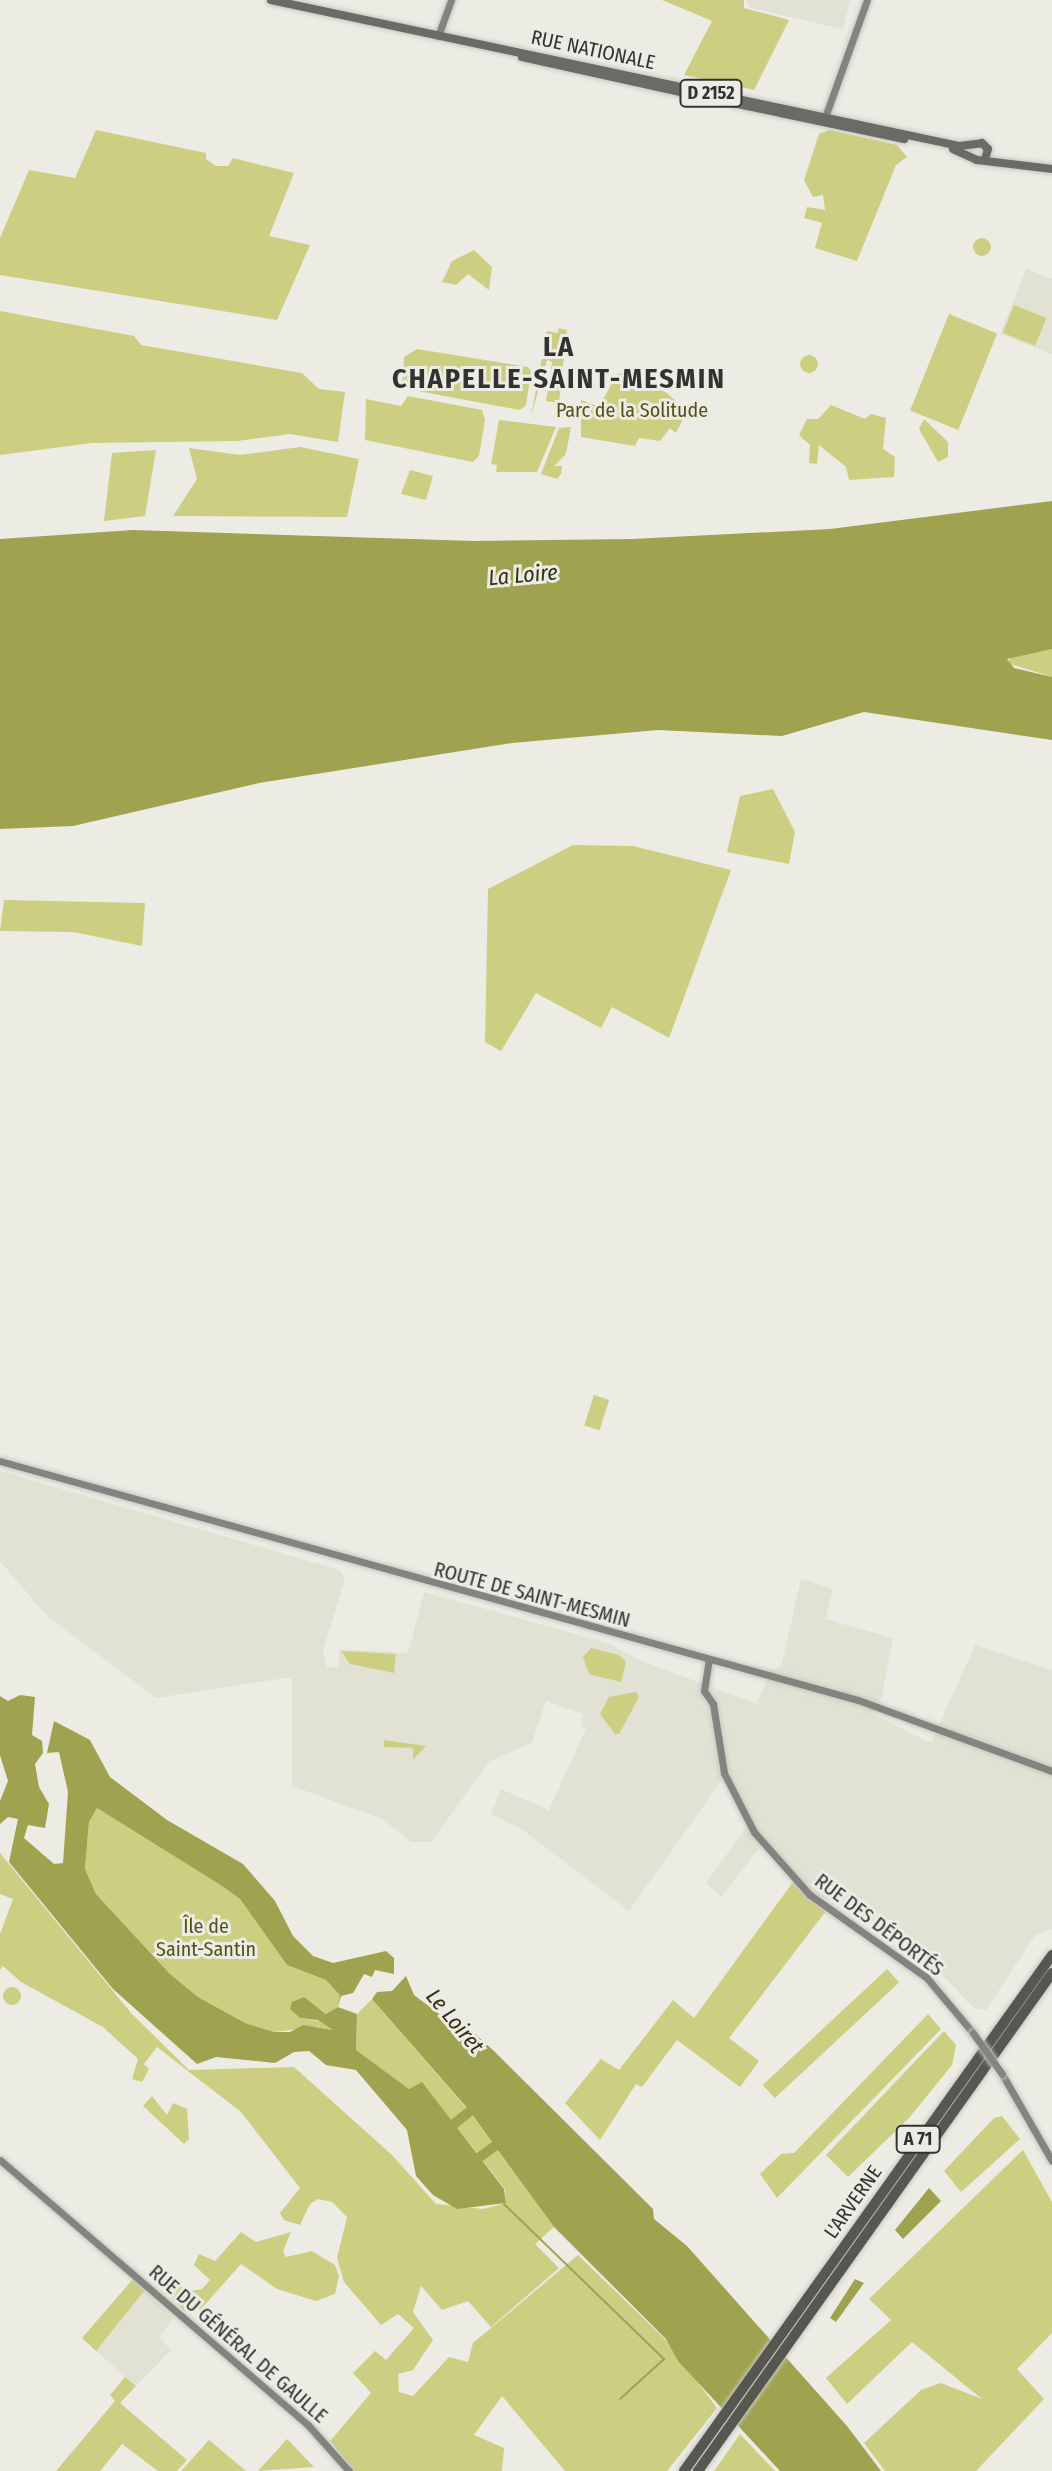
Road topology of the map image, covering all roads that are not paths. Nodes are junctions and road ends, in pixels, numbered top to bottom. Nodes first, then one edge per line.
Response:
1 (271, 0) edge
2 (451, 0) edge
3 (867, 0) edge
4 (443, 37) junction
5 (824, 119) junction
6 (976, 144) junction
7 (988, 149) junction
8 (975, 159) junction
9 (985, 159) junction
10 (1019, 162) junction
11 (1052, 169) edge
12 (0, 1461) edge
13 (709, 1659) junction
14 (1052, 1771) edge
15 (1052, 1955) edge
16 (1052, 1973) edge
17 (0, 2160) edge
18 (1052, 2161) edge
19 (793, 2329) junction
20 (718, 2434) junction
21 (349, 2471) edge
22 (684, 2471) edge
23 (698, 2471) edge

1 - 4 main road, RUE NATIONALE / D 2152
2 - 4 main road
3 - 5 main road
4 - 5 main road, RUE NATIONALE / D 2152
5 - 6 main road, D 2152
5 - 8 main road, D 2152
6 - 7 main road
6 - 8 main road
7 - 9 main road
7 - 10 main road
8 - 9 main road
9 - 10 main road
10 - 11 main road
12 - 13 main road, ROUTE DE SAINT-MESMIN
13 - 14 main road, ROUTE DE SAINT-MESMIN
13 - 18 main road, RUE DES DÉPORTÉS, bridge
15 - 19 highway, L'ARVERNE / A 71
16 - 19 highway, L'ARVERNE / A 71
17 - 21 main road, RUE DU GÉNÉRAL DE GAULLE
19 - 20 highway, L'ARVERNE / A 71
20 - 22 highway, L'ARVERNE / A 71
20 - 23 highway, L'ARVERNE / A 71

